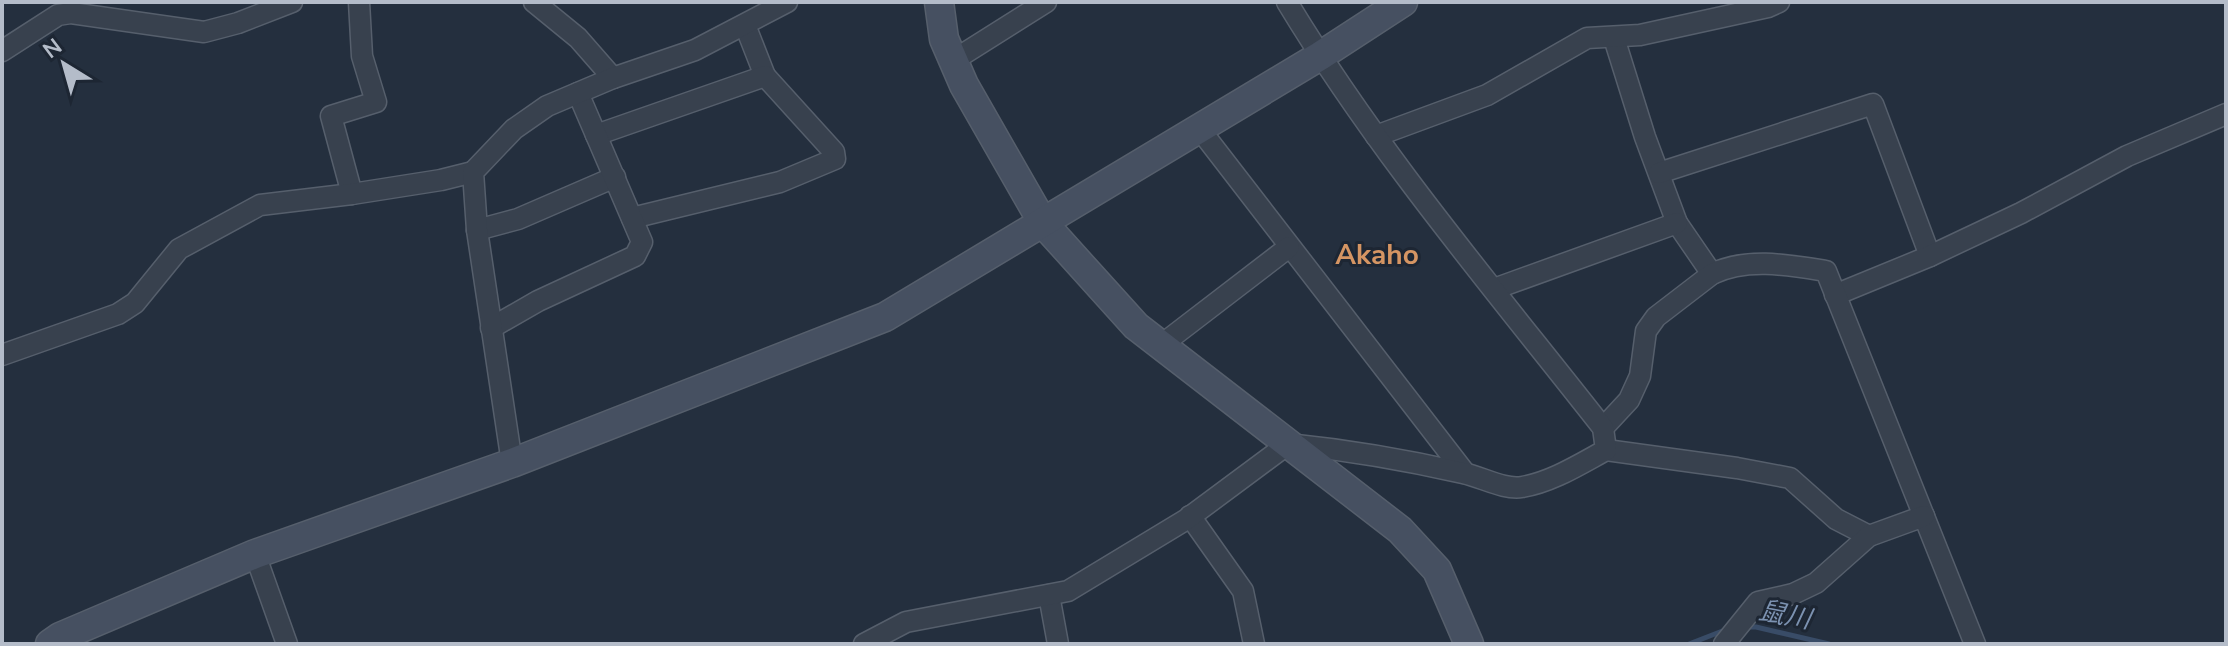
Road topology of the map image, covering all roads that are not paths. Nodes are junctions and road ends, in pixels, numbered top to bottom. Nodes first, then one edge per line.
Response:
1 (292, 2) edge
2 (359, 2) edge
3 (534, 2) edge
4 (787, 2) edge
5 (939, 2) edge
6 (1046, 2) edge
7 (1287, 2) edge
8 (1403, 2) edge
9 (1779, 2) edge
10 (745, 25) junction
11 (1614, 38) junction
12 (2, 51) edge
13 (1320, 56) junction
14 (954, 60) junction
15 (765, 76) junction
16 (613, 78) junction
17 (578, 93) junction
18 (2226, 114) edge
19 (1198, 127) junction
20 (596, 135) junction
21 (1376, 136) junction
22 (473, 172) junction
23 (1659, 173) junction
24 (615, 177) junction
25 (352, 194) junction
26 (632, 218) junction
27 (1043, 223) junction
28 (1677, 223) junction
29 (477, 230) junction
30 (1289, 247) junction
31 (1930, 256) junction
32 (1712, 274) junction
33 (1494, 289) junction
34 (1835, 295) junction
35 (491, 328) junction
36 (1160, 346) junction
37 (2, 355) edge
38 (1603, 428) junction
39 (1288, 444) junction
40 (1606, 450) junction
41 (512, 463) junction
42 (1465, 473) junction
43 (1190, 516) junction
44 (1924, 516) junction
45 (1869, 536) junction
46 (255, 554) junction
47 (1049, 595) junction
48 (1727, 641) edge
49 (50, 644) edge
50 (287, 644) edge
51 (864, 644) edge
52 (1058, 644) edge
53 (1254, 644) edge
54 (1469, 644) edge
55 (1975, 644) edge

1 - 12 street
2 - 25 street
3 - 16 street
4 - 10 street
5 - 14 street
6 - 14 street
7 - 13 street
8 - 13 street
9 - 11 street
10 - 15 street
10 - 16 street
11 - 21 street
11 - 23 street
13 - 19 street
13 - 21 street
14 - 27 street
15 - 20 street
15 - 26 street
16 - 17 street
17 - 20 street
17 - 22 street
18 - 31 street
19 - 27 street
19 - 30 street
20 - 24 street
21 - 33 street
22 - 25 street
22 - 29 street
23 - 28 street
23 - 31 street
24 - 26 street
24 - 29 street
25 - 37 street
26 - 35 street
27 - 36 street
27 - 41 street
28 - 32 street
28 - 33 street
29 - 35 street
30 - 36 street
30 - 42 street
31 - 34 street
32 - 34 street
32 - 38 street
33 - 38 street
34 - 44 street
35 - 41 street
36 - 39 street
38 - 40 street
39 - 42 street
39 - 43 street
39 - 54 street
40 - 42 street
40 - 45 street
41 - 46 street
43 - 47 street
43 - 53 street
44 - 45 street
44 - 55 street
45 - 48 street
46 - 49 street
46 - 50 street
47 - 51 street
47 - 52 street

